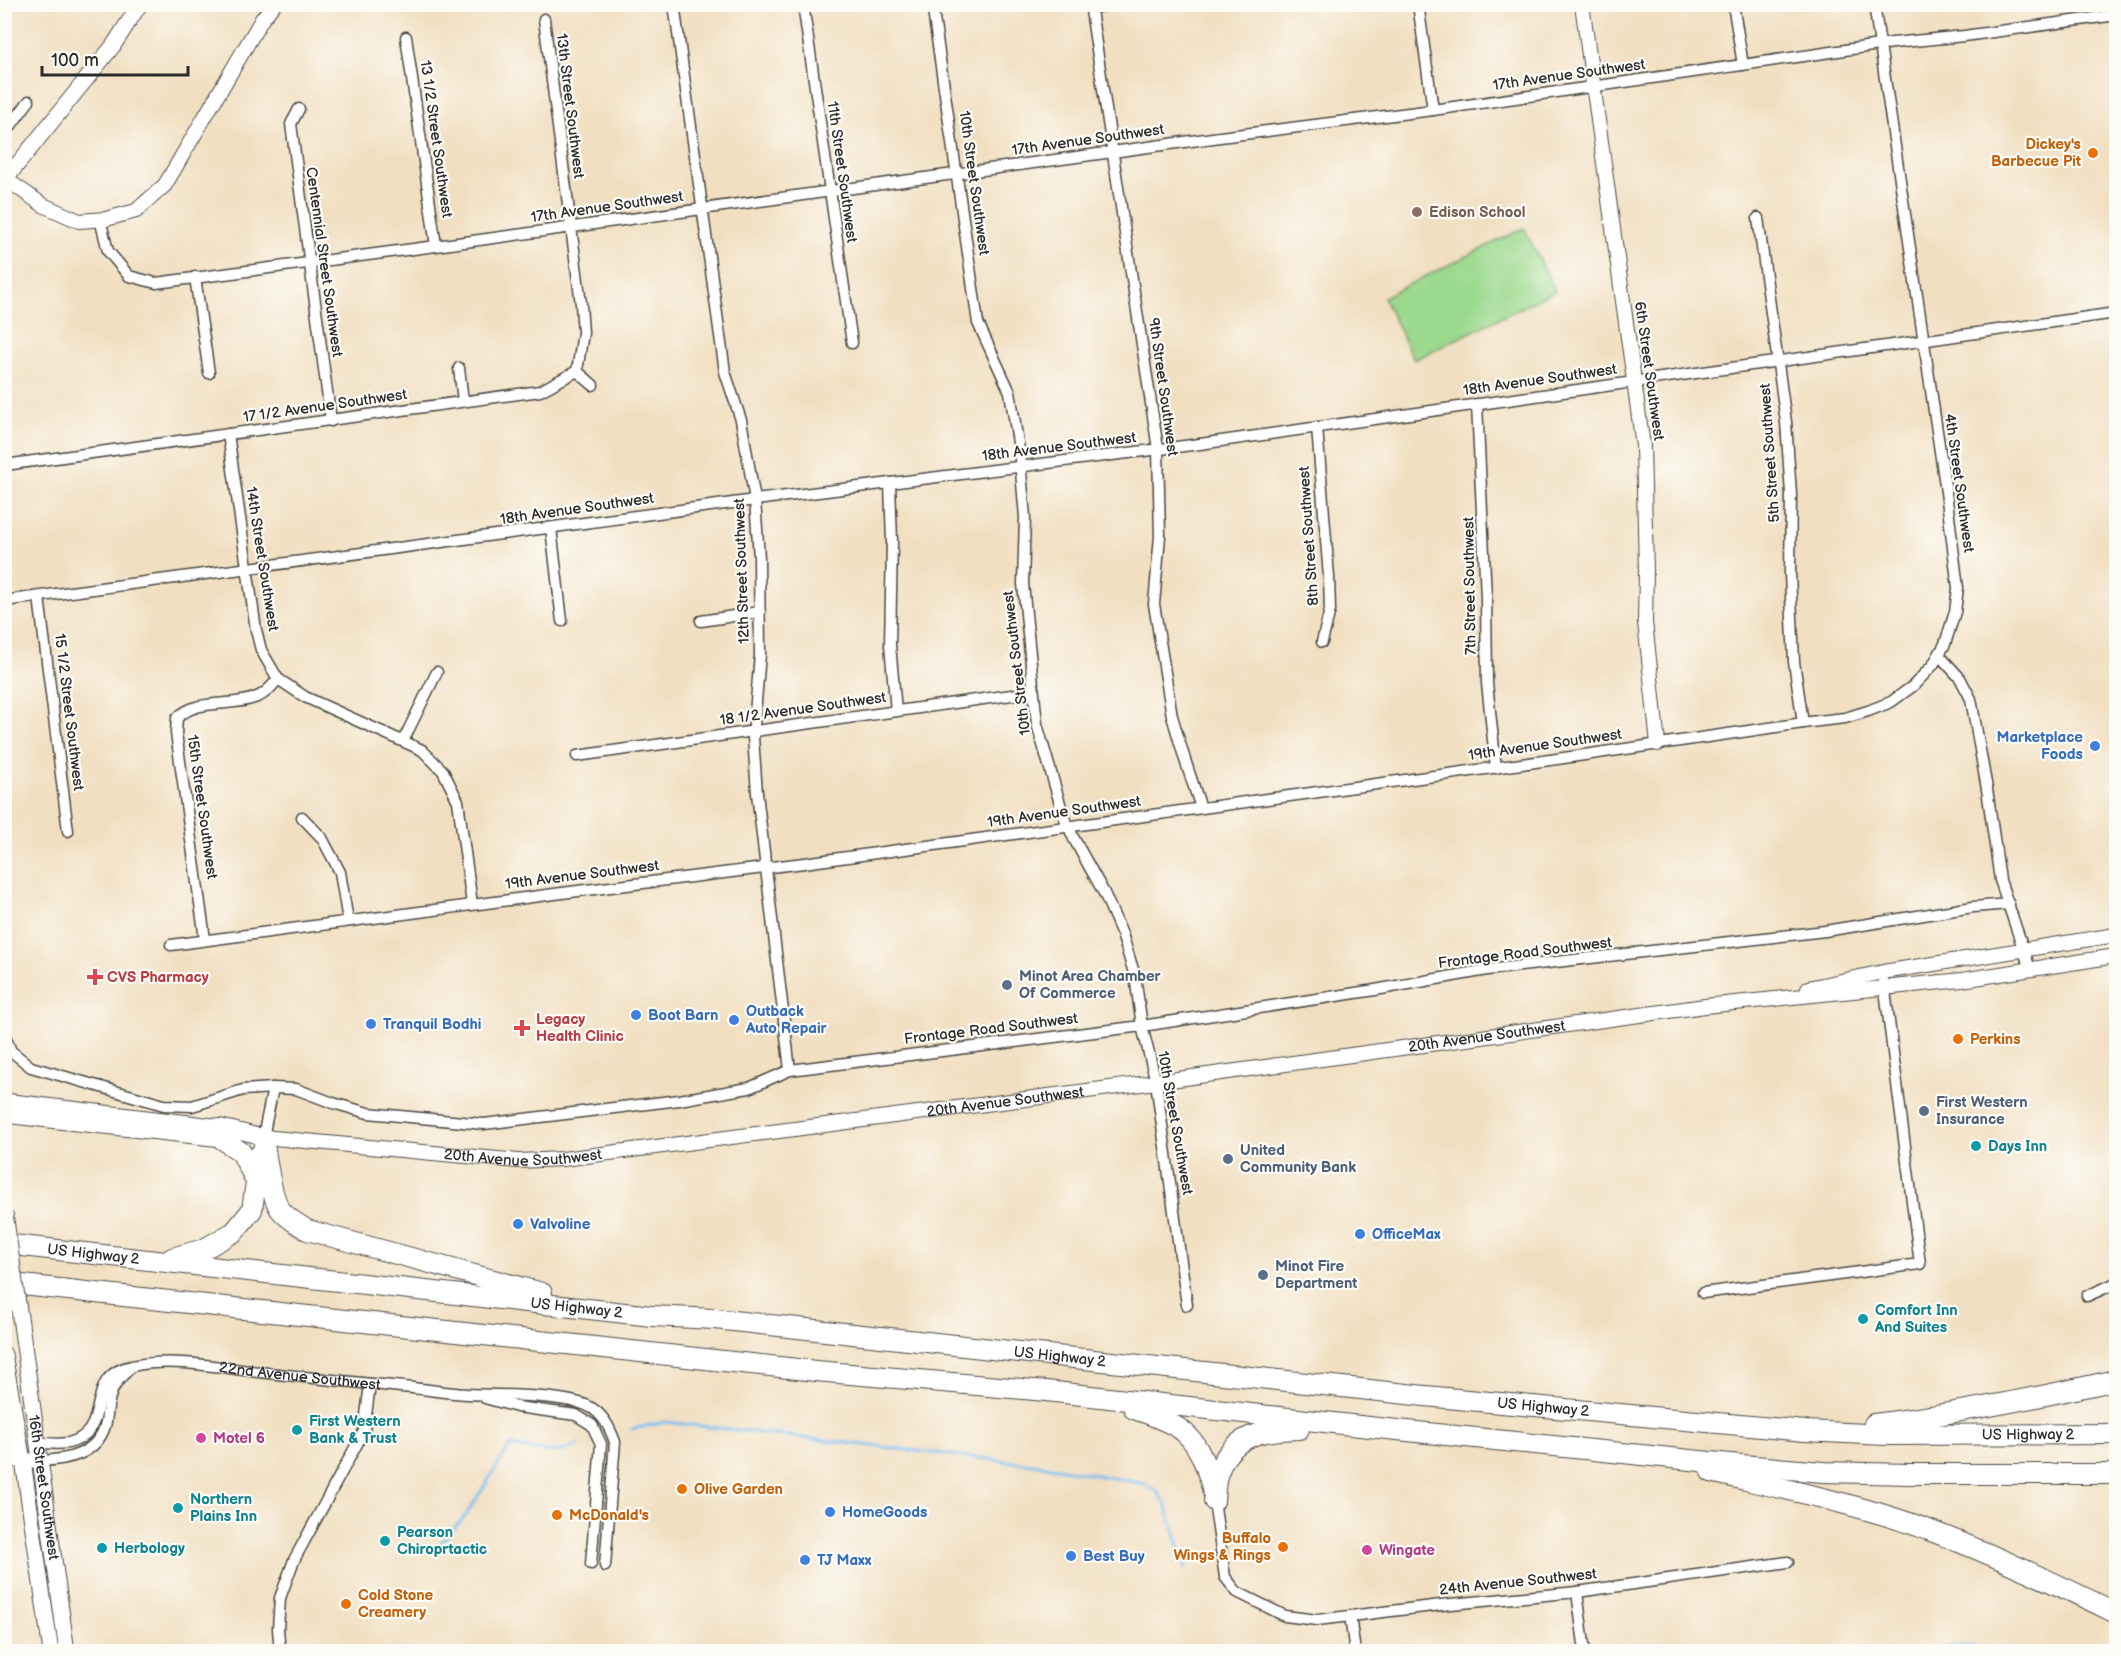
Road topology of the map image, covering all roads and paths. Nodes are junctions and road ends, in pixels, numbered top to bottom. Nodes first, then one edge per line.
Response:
1 (140, 4) edge
2 (274, 4) edge
3 (674, 4) edge
4 (803, 4) edge
5 (932, 4) edge
6 (1117, 4) edge
7 (1418, 4) edge
8 (1582, 4) edge
9 (1733, 4) edge
10 (1874, 4) edge
11 (1090, 6) edge
12 (2116, 15) edge
13 (544, 19) dead end
14 (406, 36) dead end
15 (1880, 45) junction
16 (1743, 65) junction
17 (1594, 87) junction
18 (29, 101) dead end
19 (299, 109) dead end
20 (1433, 110) junction
21 (4, 135) edge
22 (1112, 152) junction
23 (958, 173) junction
24 (5, 179) edge
25 (829, 191) junction
26 (702, 209) junction
27 (100, 219) junction
28 (1758, 219) dead end
29 (570, 226) junction
30 (436, 246) junction
31 (310, 263) junction
32 (195, 277) junction
33 (2116, 313) edge
34 (1923, 341) junction
35 (852, 343) dead end
36 (1779, 361) junction
37 (459, 368) dead end
38 (577, 371) junction
39 (209, 373) dead end
40 (1634, 382) junction
41 (593, 385) dead end
42 (463, 401) junction
43 (1476, 404) junction
44 (331, 421) junction
45 (1317, 427) junction
46 (228, 434) junction
47 (1158, 449) junction
48 (5, 465) edge
49 (1021, 466) junction
50 (890, 483) junction
51 (755, 500) junction
52 (551, 528) junction
53 (247, 570) junction
54 (39, 597) junction
55 (4, 601) edge
56 (760, 612) junction
57 (562, 621) dead end
58 (701, 621) dead end
59 (1322, 642) dead end
60 (1939, 655) junction
61 (437, 672) dead end
62 (278, 679) junction
63 (1034, 692) junction
64 (896, 711) junction
65 (1803, 723) junction
66 (754, 732) junction
67 (403, 741) junction
68 (1658, 744) junction
69 (577, 756) dead end
70 (1496, 768) junction
71 (1202, 808) junction
72 (302, 817) dead end
73 (1069, 826) junction
74 (68, 831) dead end
75 (766, 868) junction
76 (472, 904) junction
77 (2009, 904) junction
78 (348, 921) junction
79 (2116, 935) edge
80 (205, 939) junction
81 (171, 945) dead end
82 (2022, 949) junction
83 (2116, 956) edge
84 (2030, 969) junction
85 (1883, 972) junction
86 (1885, 987) junction
87 (1745, 1001) junction
88 (1142, 1026) junction
89 (4, 1034) edge
90 (790, 1070) junction
91 (1156, 1082) junction
92 (273, 1088) junction
93 (4, 1101) edge
94 (4, 1115) edge
95 (31, 1117) junction
96 (4, 1128) edge
97 (263, 1137) junction
98 (222, 1139) junction
99 (256, 1181) junction
100 (5, 1210) edge
101 (4, 1244) edge
102 (160, 1260) junction
103 (2116, 1282) edge
104 (6, 1283) edge
105 (1703, 1293) dead end
106 (2087, 1296) dead end
107 (1187, 1305) dead end
108 (652, 1316) junction
109 (4, 1354) edge
110 (133, 1365) junction
111 (2116, 1380) edge
112 (370, 1384) junction
113 (467, 1394) junction
114 (1100, 1397) junction
115 (1378, 1428) junction
116 (1770, 1428) junction
117 (2116, 1434) edge
118 (12, 1443) edge
119 (37, 1443) junction
120 (1611, 1452) junction
121 (4, 1458) edge
122 (23, 1461) junction
123 (40, 1461) junction
124 (2116, 1474) edge
125 (1215, 1501) junction
126 (1788, 1562) dead end
127 (591, 1564) dead end
128 (605, 1566) dead end
129 (1577, 1592) junction
130 (2116, 1613) edge
131 (1350, 1616) junction
132 (51, 1652) edge
133 (67, 1652) edge
134 (280, 1652) edge
135 (1355, 1652) edge
136 (1585, 1652) edge

1 - 24 main road
2 - 27 street
3 - 26 street, 12th Street Southwest
4 - 25 street, 11th Street Southwest
5 - 23 street, 10th Street Southwest
6 - 11 street
7 - 20 street
8 - 17 street, 6th Street Southwest
9 - 16 street
10 - 15 street, 4th Street Southwest
11 - 22 street, 9th Street Southwest
12 - 15 street, 17th Avenue Southwest
13 - 29 street, 13th Street Southwest
14 - 30 street, 13 1/2 Street Southwest
15 - 16 street, 17th Avenue Southwest
15 - 34 street, 4th Street Southwest
16 - 17 street, 17th Avenue Southwest
17 - 20 street, 17th Avenue Southwest
17 - 40 street, 6th Street Southwest
18 - 21 street
19 - 31 street, Centennial Street Southwest
20 - 22 street, 17th Avenue Southwest
22 - 23 street, 17th Avenue Southwest
22 - 47 street, 9th Street Southwest
23 - 25 street, 17th Avenue Southwest
23 - 49 street, 10th Street Southwest
24 - 27 street
25 - 26 street, 17th Avenue Southwest
25 - 35 street, 11th Street Southwest
26 - 29 street, 17th Avenue Southwest
26 - 51 street, 12th Street Southwest
27 - 32 street, 17th Avenue Southwest
28 - 36 street, 5th Street Southwest
29 - 30 street, 17th Avenue Southwest
29 - 38 street, 13th Street Southwest
30 - 31 street, 17th Avenue Southwest
31 - 32 street, 17th Avenue Southwest
31 - 44 street, Centennial Street Southwest
32 - 39 street
33 - 34 street, 18th Avenue Southwest
34 - 36 street, 18th Avenue Southwest
34 - 60 street, 4th Street Southwest
36 - 40 street, 18th Avenue Southwest
36 - 65 street, 5th Street Southwest
37 - 42 street
38 - 41 street
38 - 42 street, 17 1/2 Avenue Southwest
40 - 43 street, 18th Avenue Southwest
40 - 68 street, 6th Street Southwest
42 - 44 street, 17 1/2 Avenue Southwest
43 - 45 street, 18th Avenue Southwest
43 - 70 street, 7th Street Southwest
44 - 46 street, 17 1/2 Avenue Southwest
45 - 47 street, 18th Avenue Southwest
45 - 59 street, 8th Street Southwest
46 - 48 street, 17 1/2 Avenue Southwest
46 - 53 street, 14th Street Southwest
47 - 49 street, 18th Avenue Southwest
47 - 71 street, 9th Street Southwest
49 - 50 street, 18th Avenue Southwest
49 - 63 street, 10th Street Southwest
50 - 51 street, 18th Avenue Southwest
50 - 64 street
51 - 52 street, 18th Avenue Southwest
51 - 56 street, 12th Street Southwest
52 - 53 street, 18th Avenue Southwest
52 - 57 street
53 - 54 street, 18th Avenue Southwest
53 - 62 street, 14th Street Southwest
54 - 55 street, 18th Avenue Southwest
54 - 74 street, 15 1/2 Street Southwest
56 - 58 street
56 - 66 street, 12th Street Southwest
60 - 65 street, 19th Avenue Southwest
60 - 77 street
61 - 67 street
62 - 67 street, 14th Street Southwest
62 - 80 street, 15th Street Southwest
63 - 64 street, 18 1/2 Avenue Southwest
63 - 73 street, 10th Street Southwest
64 - 66 street, 18 1/2 Avenue Southwest
65 - 68 street, 19th Avenue Southwest
66 - 69 street, 18 1/2 Avenue Southwest
66 - 75 street, 12th Street Southwest
67 - 76 street, 14th Street Southwest
68 - 70 street, 19th Avenue Southwest
70 - 71 street, 19th Avenue Southwest
71 - 73 street, 19th Avenue Southwest
72 - 78 street
73 - 75 street, 19th Avenue Southwest
73 - 88 street, 10th Street Southwest
75 - 76 street, 19th Avenue Southwest
75 - 90 street, 12th Street Southwest
76 - 78 street, 19th Avenue Southwest
77 - 82 street
77 - 88 street, Frontage Road Southwest
78 - 80 street, 19th Avenue Southwest
79 - 82 street, 20th Avenue Southwest
80 - 81 street, 19th Avenue Southwest
82 - 84 street
82 - 85 street, 20th Avenue Southwest
83 - 84 street, 20th Avenue Southwest
84 - 86 street, 20th Avenue Southwest
85 - 86 street
85 - 87 street, 20th Avenue Southwest
86 - 87 street, 20th Avenue Southwest
86 - 105 street
87 - 91 street, 20th Avenue Southwest
88 - 90 street, Frontage Road Southwest
88 - 91 street, 10th Street Southwest
89 - 92 street, Frontage Road Southwest
90 - 92 street, Frontage Road Southwest
91 - 97 street, 20th Avenue Southwest
91 - 107 street, 10th Street Southwest
92 - 97 street
93 - 97 main road, 20th Avenue Southwest
94 - 95 main road, 20th Avenue Southwest
95 - 96 main road
95 - 98 main road, 20th Avenue Southwest
97 - 98 main road, 20th Avenue Southwest
97 - 99 highway
97 - 108 highway
98 - 99 highway
99 - 102 highway
100 - 119 main road, 16th Street Southwest, bridge
101 - 102 highway, US Highway 2
102 - 108 highway, US Highway 2
103 - 106 street
104 - 114 highway
108 - 116 highway, US Highway 2
109 - 118 main road, 16th Street Southwest
110 - 112 street, 22nd Avenue Southwest
110 - 119 street, 22nd Avenue Southwest
110 - 123 street
111 - 116 highway
112 - 113 street, 22nd Avenue Southwest
112 - 134 street
113 - 127 street, 22nd Avenue Southwest
113 - 128 street, 22nd Avenue Southwest
114 - 115 highway
114 - 125 highway
115 - 120 highway
115 - 125 highway
116 - 117 highway, US Highway 2
118 - 119 main road, 22nd Avenue Southwest
118 - 122 main road, 16th Street Southwest
119 - 123 main road, 16th Street Southwest
120 - 124 highway
120 - 130 highway
121 - 122 main road
122 - 123 main road
122 - 132 main road, 16th Street Southwest
123 - 133 main road, 16th Street Southwest
125 - 131 street, 24th Avenue Southwest
126 - 129 street, 24th Avenue Southwest
129 - 131 street, 24th Avenue Southwest
129 - 136 street
131 - 135 street

